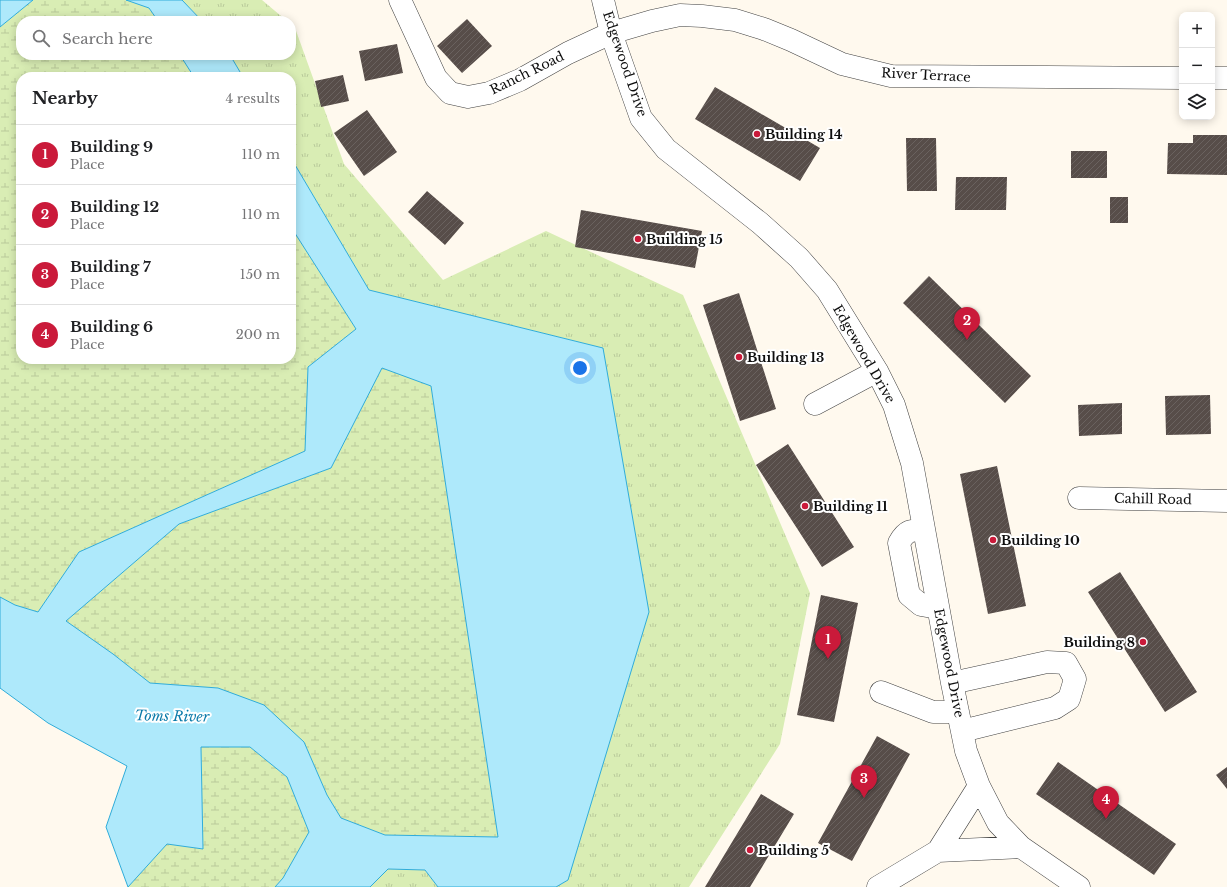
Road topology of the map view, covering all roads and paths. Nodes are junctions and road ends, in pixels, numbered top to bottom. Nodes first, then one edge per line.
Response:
1 (400, 0) edge
2 (603, 0) edge
3 (611, 33) junction
4 (1179, 78) edge
5 (1215, 78) edge
6 (1227, 78) edge
7 (877, 371) junction
8 (815, 404) dead end
9 (1079, 498) dead end
10 (1227, 501) edge
11 (952, 683) junction
12 (881, 692) dead end
13 (960, 722) junction
14 (979, 786) junction
15 (1021, 847) junction
16 (938, 851) junction
17 (878, 887) edge
18 (1079, 887) edge

1 - 3 street, Ranch Road
2 - 3 street, Edgewood Drive
3 - 4 street, River Terrace
3 - 7 street, Edgewood Drive
5 - 6 street
7 - 8 street
7 - 11 street, Edgewood Drive
9 - 10 street, Cahill Road
11 - 13 street, Edgewood Drive
11 - 13 street
12 - 13 street
13 - 14 street, Edgewood Drive
14 - 15 street, Edgewood Drive
14 - 16 street
15 - 16 street
15 - 18 street, Edgewood Drive
16 - 17 street

